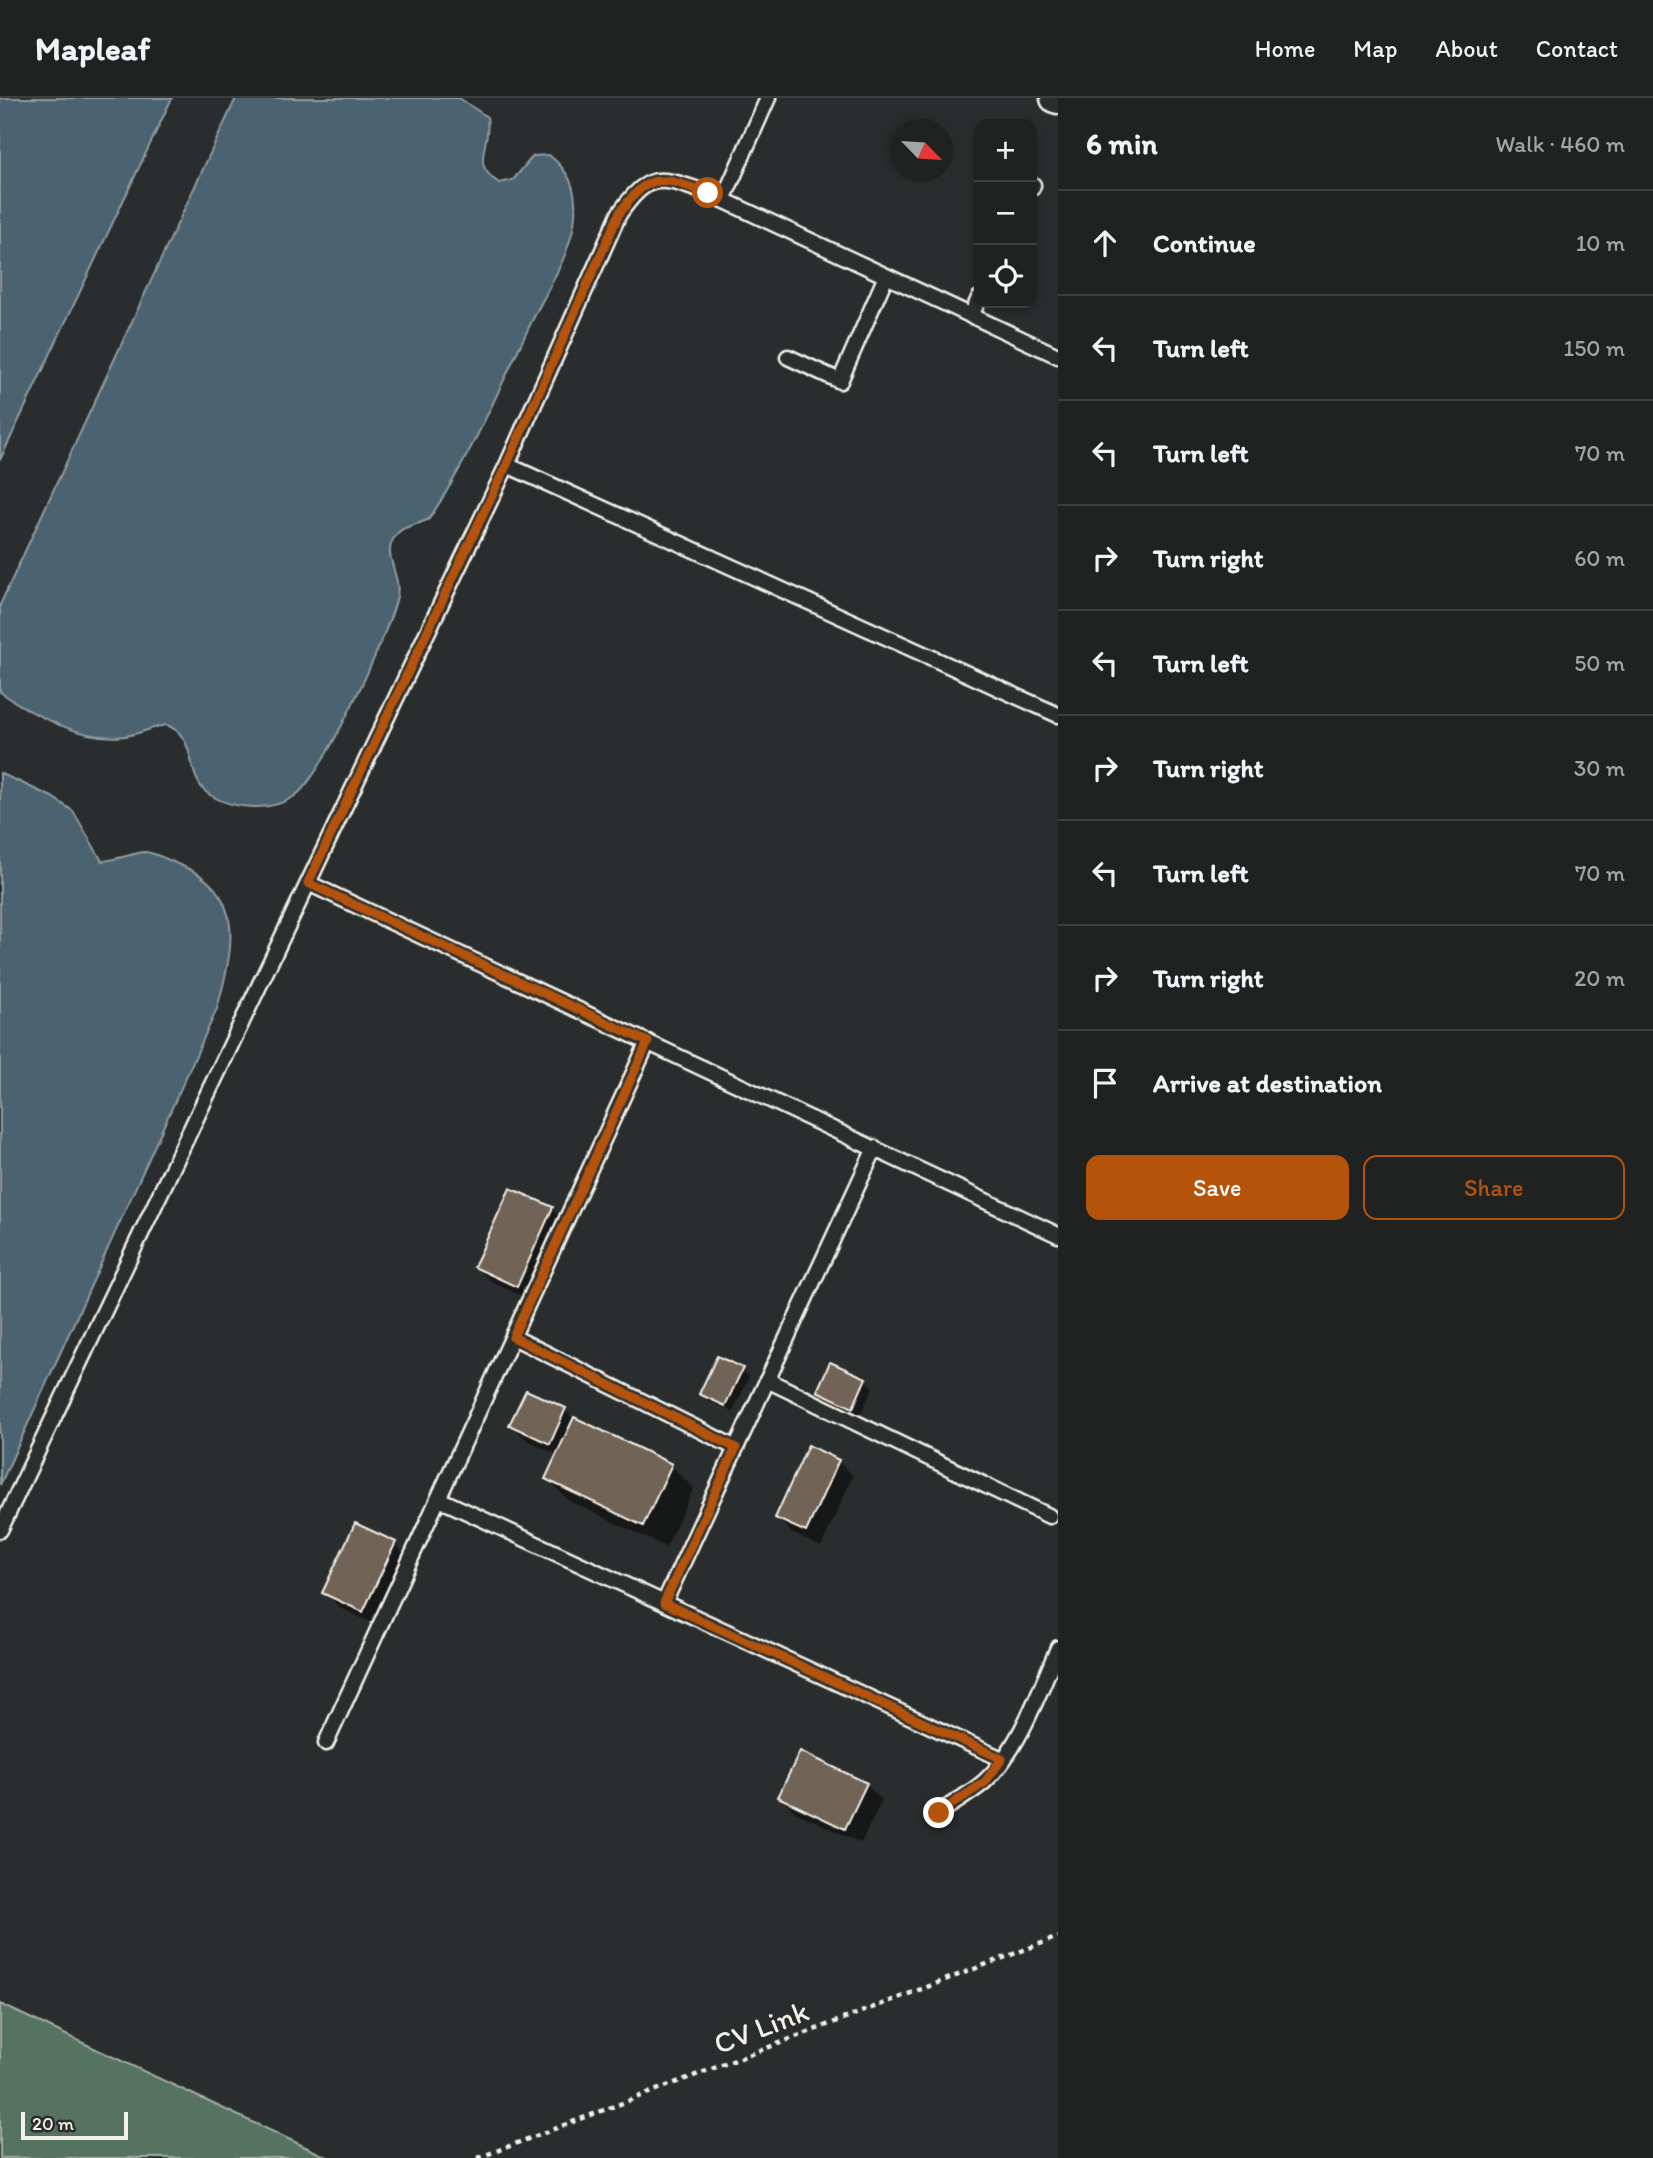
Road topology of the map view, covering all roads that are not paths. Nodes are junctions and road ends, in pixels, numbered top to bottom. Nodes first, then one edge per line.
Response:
1 (768, 98) edge
2 (723, 200) junction
3 (886, 276) junction
4 (975, 308) edge
5 (971, 316) junction
6 (1058, 356) edge
7 (788, 357) dead end
8 (507, 464) junction
9 (1058, 715) edge
10 (308, 883) junction
11 (648, 1042) junction
12 (874, 1149) junction
13 (1058, 1235) edge
14 (513, 1337) junction
15 (767, 1380) junction
16 (736, 1448) junction
17 (439, 1499) junction
18 (1049, 1516) dead end
19 (0, 1530) edge
20 (664, 1603) junction
21 (1058, 1648) edge
22 (326, 1743) dead end
23 (1002, 1759) junction
24 (939, 1813) dead end

1 - 2 lane
2 - 3 lane
2 - 8 lane
3 - 5 lane
3 - 7 lane
4 - 5 lane
5 - 6 lane
8 - 9 lane
8 - 10 lane
10 - 11 lane
10 - 19 lane
11 - 12 lane
11 - 14 lane
12 - 13 lane
12 - 15 lane
14 - 16 lane
14 - 17 lane
15 - 16 lane
15 - 18 lane
16 - 20 lane
17 - 20 lane
17 - 22 lane
20 - 23 lane
21 - 23 lane
23 - 24 lane

